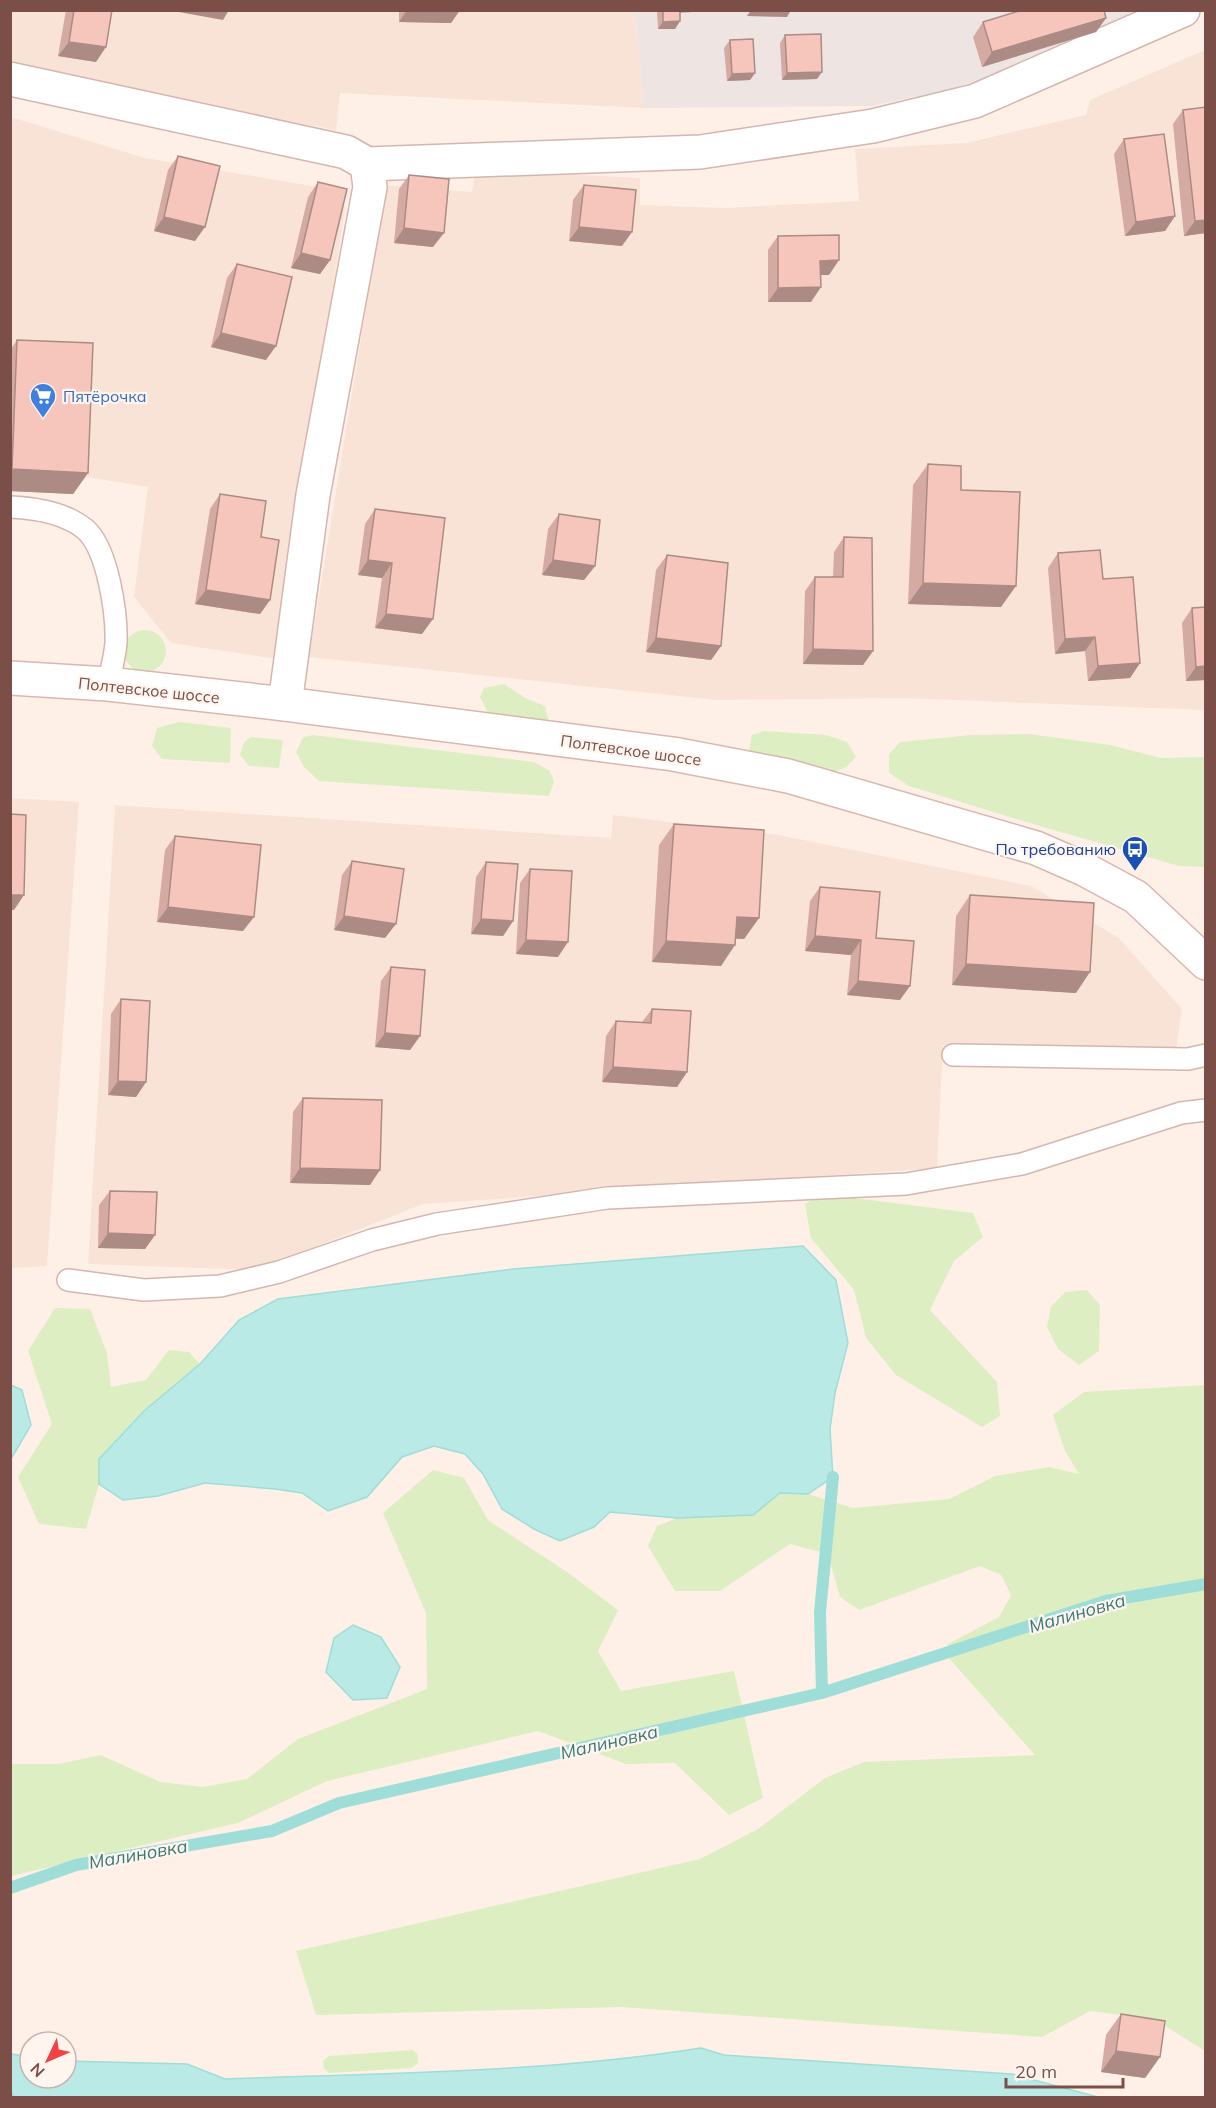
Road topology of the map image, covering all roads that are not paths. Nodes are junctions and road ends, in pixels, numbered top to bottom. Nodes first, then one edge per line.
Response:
1 (1183, 10) edge
2 (10, 79) edge
3 (367, 164) junction
4 (10, 507) edge
5 (10, 678) edge
6 (108, 684) junction
7 (285, 704) junction
8 (1205, 959) edge
9 (1206, 1054) edge
10 (953, 1055) dead end
11 (1206, 1110) edge
12 (68, 1280) dead end

1 - 3 street
2 - 3 street
3 - 7 street
4 - 6 lane
5 - 6 street, Полтевское шоссе
6 - 7 street, Полтевское шоссе
7 - 8 street, Полтевское шоссе
9 - 10 lane
11 - 12 lane

